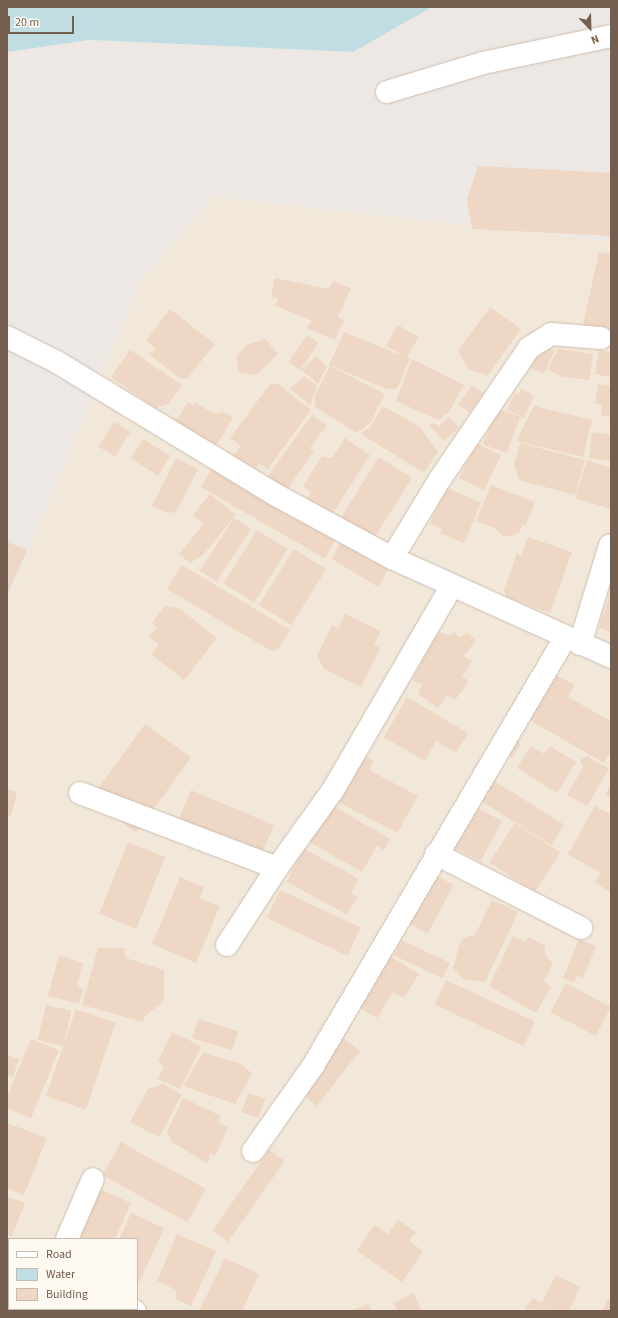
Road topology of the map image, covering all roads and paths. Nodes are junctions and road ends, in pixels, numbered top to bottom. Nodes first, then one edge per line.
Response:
1 (611, 36) edge
2 (387, 92) dead end
3 (7, 337) edge
4 (601, 338) dead end
5 (610, 545) dead end
6 (392, 558) junction
7 (451, 587) junction
8 (573, 640) junction
9 (611, 657) edge
10 (80, 793) dead end
11 (436, 854) junction
12 (277, 868) junction
13 (581, 928) dead end
14 (227, 945) dead end
15 (253, 1152) dead end
16 (93, 1179) dead end
17 (67, 1238) edge

1 - 2 street
3 - 6 street
4 - 6 street
5 - 8 street
6 - 7 street
7 - 8 street
7 - 12 street
8 - 9 street
8 - 11 street
10 - 12 street
11 - 13 street
11 - 15 street
12 - 14 street
16 - 17 street

